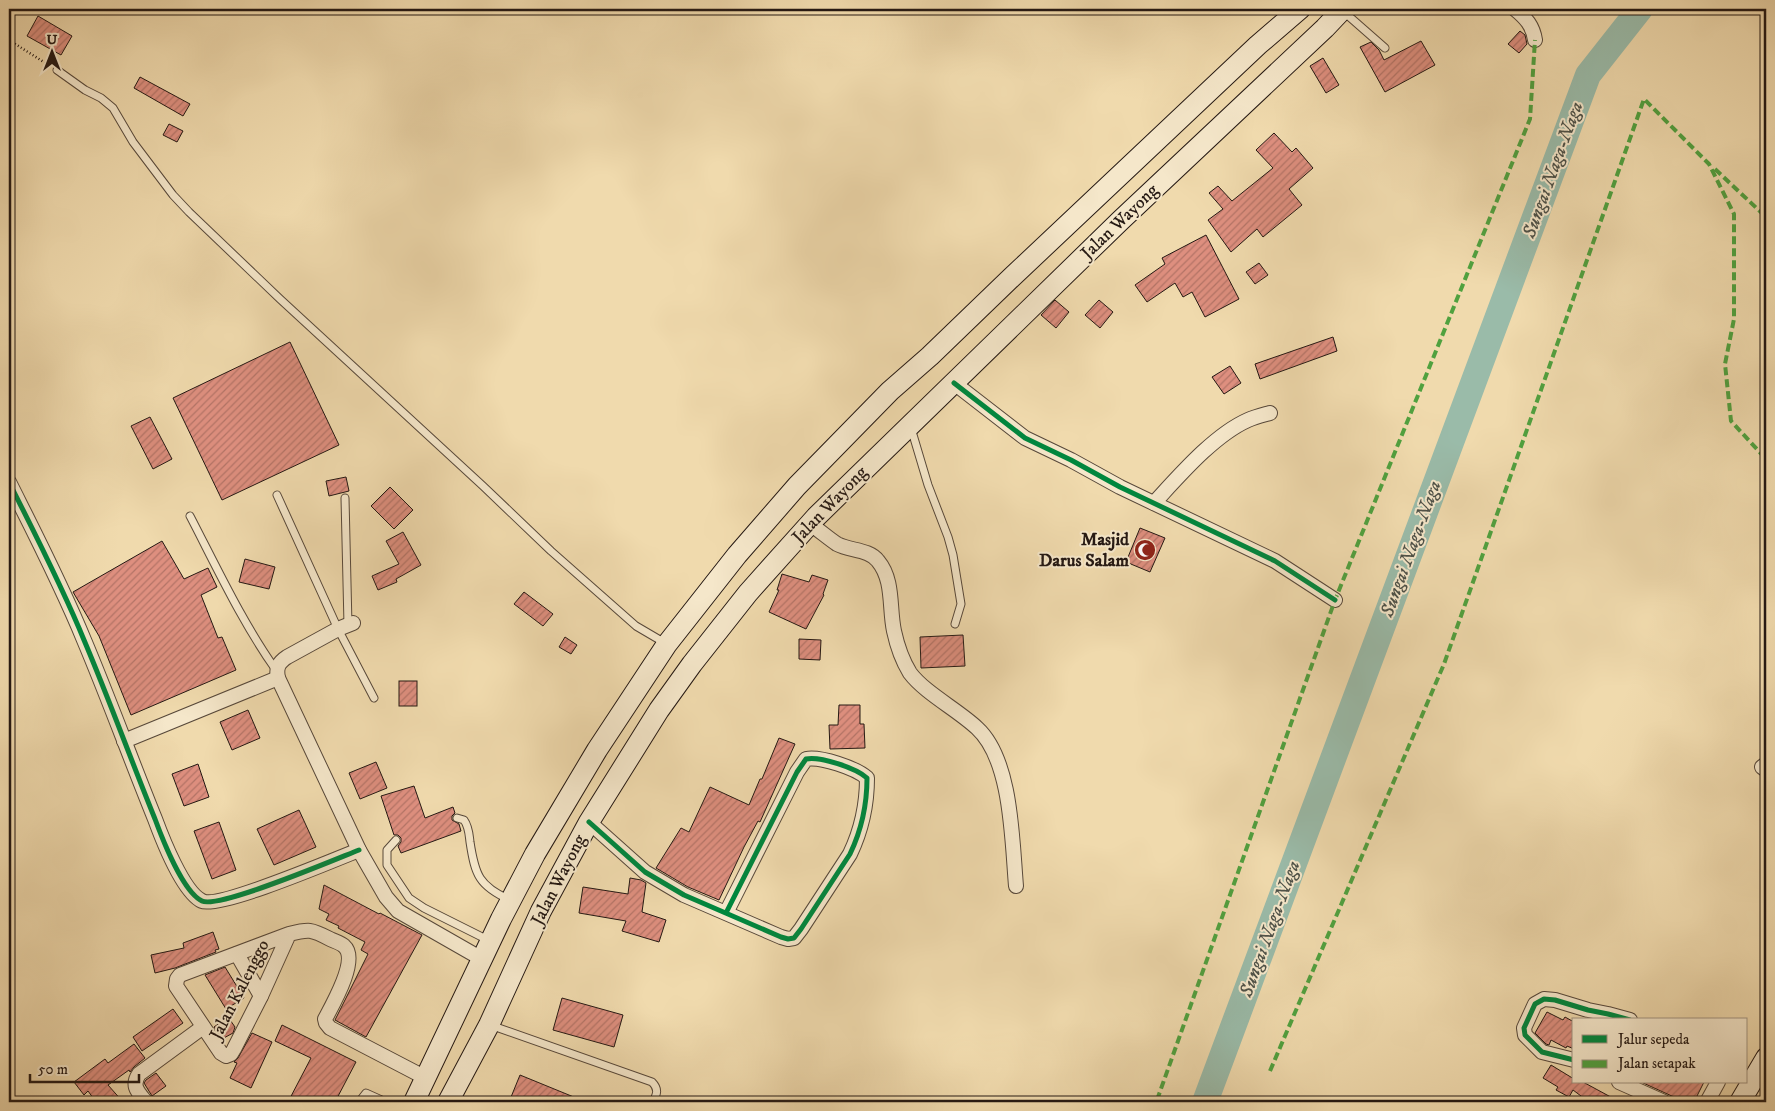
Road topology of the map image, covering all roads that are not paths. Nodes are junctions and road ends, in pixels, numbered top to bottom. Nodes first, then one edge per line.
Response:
1 (1300, 9) edge
2 (1342, 9) edge
3 (1515, 9) edge
4 (1535, 40) dead end
5 (1385, 48) dead end
6 (57, 70) road end
7 (954, 383) junction
8 (1270, 413) dead end
9 (910, 426) junction
10 (9, 482) edge
11 (277, 495) dead end
12 (345, 498) dead end
13 (1154, 503) junction
14 (190, 516) dead end
15 (810, 524) junction
16 (723, 572) junction
17 (748, 593) junction
18 (1336, 600) dead end
19 (955, 624) dead end
20 (346, 626) junction
21 (667, 644) junction
22 (277, 674) junction
23 (374, 698) dead end
24 (124, 741) junction
25 (1766, 764) edge
26 (1766, 770) edge
27 (457, 818) dead end
28 (589, 822) junction
29 (396, 840) dead end
30 (359, 850) junction
31 (1016, 886) dead end
32 (511, 901) junction
33 (726, 913) junction
34 (289, 934) junction
35 (490, 941) junction
36 (237, 954) junction
37 (482, 959) junction
38 (261, 996) junction
39 (1623, 1018) edge
40 (489, 1025) junction
41 (203, 1027) junction
42 (1766, 1058) edge
43 (1572, 1060) edge
44 (1750, 1074) edge
45 (426, 1078) junction
46 (1624, 1084) edge
47 (1717, 1084) edge
48 (1746, 1084) edge
49 (146, 1102) edge
50 (358, 1102) edge
51 (386, 1102) edge
52 (414, 1102) edge
53 (448, 1102) edge
54 (653, 1102) edge
55 (1664, 1102) edge
56 (1707, 1102) edge
57 (1740, 1102) edge

1 - 16 main road, Jalan Wayong
2 - 5 lane
2 - 7 main road, Jalan Wayong
3 - 4 street
6 - 21 lane
7 - 9 main road, Jalan Wayong
7 - 13 street
8 - 13 street
9 - 15 main road, Jalan Wayong
9 - 19 lane
10 - 24 street
11 - 20 lane
12 - 20 lane
13 - 18 street
14 - 22 lane
15 - 17 main road, Jalan Wayong
15 - 31 street
16 - 17 main road
16 - 21 main road, Jalan Wayong
17 - 28 main road, Jalan Wayong
20 - 22 street
20 - 23 lane
21 - 32 main road, Jalan Wayong
22 - 24 street
22 - 30 street
24 - 30 street
25 - 26 street
27 - 32 lane
28 - 33 street
28 - 40 main road, Jalan Wayong
29 - 35 lane
30 - 37 street
32 - 35 main road, Jalan Wayong
33 - 33 street
34 - 36 street, Jalan Kalenggo
34 - 38 street, Jalan Kalenggo
34 - 45 street, Jalan Kalenggo
35 - 37 main road, Jalan Wayong
36 - 38 street
36 - 41 street, Jalan Kalenggo
37 - 45 main road, Jalan Wayong
38 - 41 street, Jalan Kalenggo
39 - 43 street
40 - 53 main road, Jalan Wayong
40 - 54 lane
41 - 49 street
42 - 44 main road
45 - 52 main road, Jalan Wayong
46 - 55 street
47 - 56 street
48 - 57 main road
50 - 51 lane

